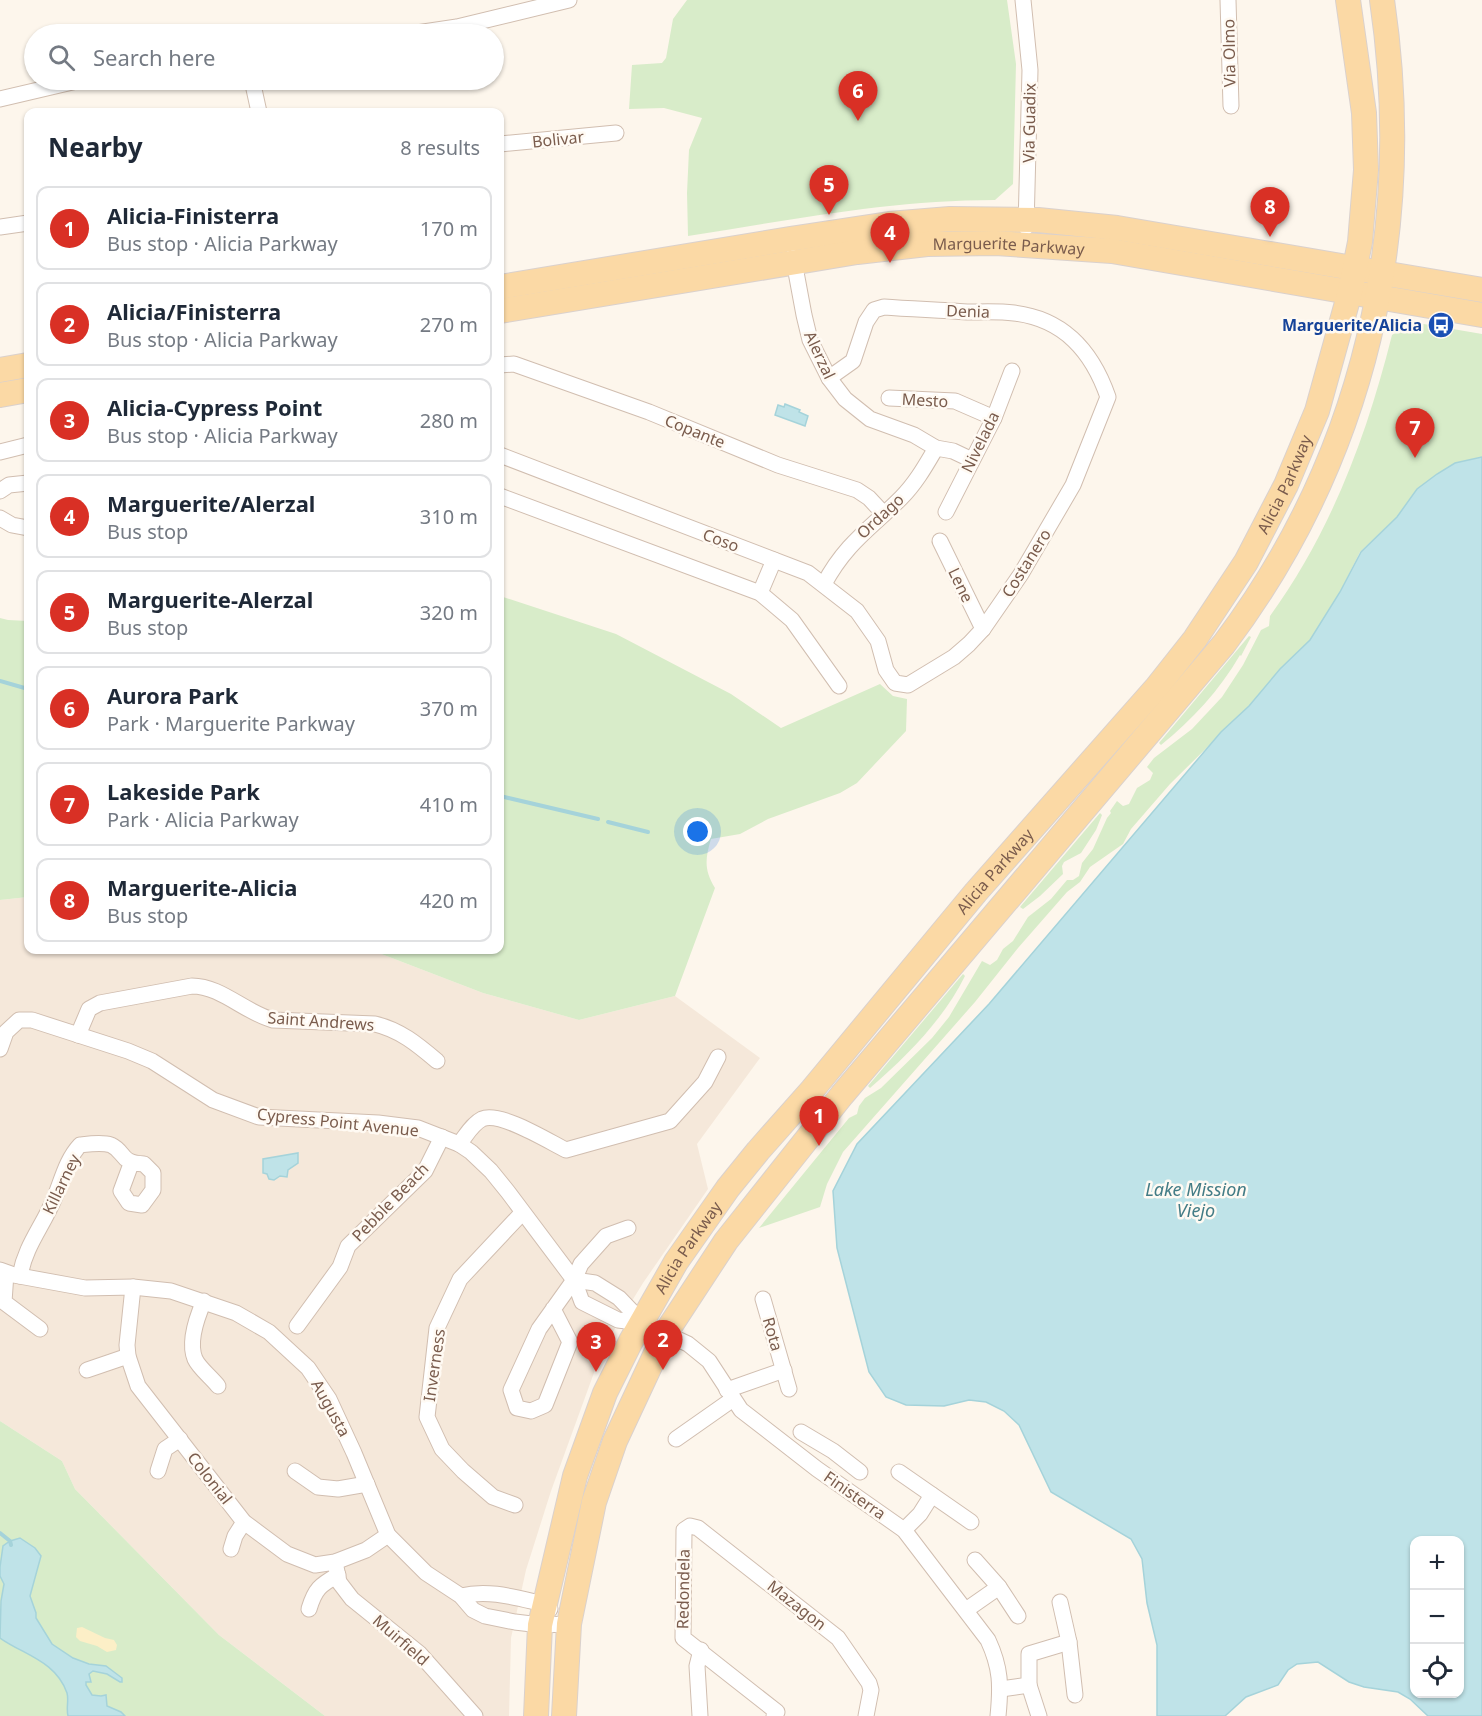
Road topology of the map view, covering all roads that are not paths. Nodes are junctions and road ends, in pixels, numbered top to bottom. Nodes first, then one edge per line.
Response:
1 (568, 0) edge
2 (1023, 0) edge
3 (1228, 0) edge
4 (1348, 0) edge
5 (1382, 0) edge
6 (468, 24) edge
7 (38, 90) edge
8 (254, 90) edge
9 (0, 99) edge
10 (1231, 106) dead end
11 (258, 108) edge
12 (616, 133) dead end
13 (504, 144) edge
14 (1027, 220) junction
15 (24, 224) edge
16 (0, 227) edge
17 (1025, 245) junction
18 (792, 251) junction
19 (1354, 268) junction
20 (1379, 284) junction
21 (504, 287) edge
22 (1482, 290) edge
23 (1350, 292) junction
24 (504, 310) edge
25 (1482, 315) edge
26 (504, 365) edge
27 (24, 367) edge
28 (0, 370) edge
29 (1012, 371) dead end
30 (829, 378) junction
31 (24, 391) edge
32 (0, 395) edge
33 (1108, 397) joint
34 (889, 398) dead end
35 (994, 418) junction
36 (24, 446) edge
37 (936, 448) junction
38 (0, 452) edge
39 (504, 456) edge
40 (972, 460) junction
41 (24, 483) edge
42 (0, 491) edge
43 (504, 497) edge
44 (946, 512) dead end
45 (883, 513) junction
46 (0, 518) edge
47 (24, 527) edge
48 (940, 541) dead end
49 (774, 560) junction
50 (824, 584) junction
51 (760, 593) junction
52 (983, 628) junction
53 (895, 683) joint
54 (839, 686) dead end
55 (78, 1035) junction
56 (0, 1048) edge
57 (718, 1057) dead end
58 (437, 1061) dead end
59 (442, 1137) junction
60 (459, 1144) junction
61 (130, 1164) dead end
62 (522, 1213) junction
63 (628, 1228) dead end
64 (9, 1273) edge
65 (574, 1280) junction
66 (133, 1287) junction
67 (763, 1299) dead end
68 (204, 1302) junction
69 (554, 1309) junction
70 (643, 1323) junction
71 (297, 1326) dead end
72 (39, 1329) dead end
73 (665, 1334) junction
74 (128, 1356) junction
75 (87, 1370) dead end
76 (783, 1370) junction
77 (218, 1386) dead end
78 (789, 1389) dead end
79 (730, 1394) junction
80 (801, 1432) dead end
81 (180, 1439) junction
82 (676, 1439) dead end
83 (833, 1451) junction
84 (817, 1469) junction
85 (158, 1471) dead end
86 (294, 1471) dead end
87 (860, 1472) dead end
88 (899, 1472) dead end
89 (367, 1484) junction
90 (932, 1495) junction
91 (515, 1505) dead end
92 (244, 1522) junction
93 (971, 1522) dead end
94 (684, 1530) joint
95 (904, 1530) junction
96 (388, 1535) junction
97 (231, 1549) dead end
98 (975, 1560) dead end
99 (336, 1568) junction
100 (999, 1587) junction
101 (461, 1596) junction
102 (1060, 1602) dead end
103 (309, 1609) dead end
104 (966, 1610) junction
105 (542, 1614) junction
106 (1018, 1616) dead end
107 (569, 1624) junction
108 (1069, 1642) junction
109 (696, 1647) junction
110 (1029, 1685) junction
111 (1001, 1689) junction
112 (1076, 1695) dead end
113 (475, 1716) edge
114 (536, 1716) edge
115 (564, 1716) edge
116 (700, 1716) edge
117 (774, 1716) edge
118 (866, 1716) edge
119 (998, 1716) edge
120 (1039, 1716) edge

1 - 6 street
2 - 14 street, Via Guadix
3 - 10 street, Via Olmo
4 - 19 main road, Alicia Parkway
5 - 20 main road, Alicia Parkway
7 - 9 street
8 - 11 street
12 - 13 street, Bolivar
14 - 17 street, Via Guadix
14 - 18 main road, Marguerite Parkway
14 - 19 main road, Marguerite Parkway
15 - 16 street
17 - 18 main road, Marguerite Parkway
17 - 23 main road, Marguerite Parkway
18 - 21 main road, Marguerite Parkway
18 - 24 main road, Marguerite Parkway
18 - 30 street, Alerzal
19 - 20 main road, Marguerite Parkway
19 - 23 main road, Alicia Parkway
20 - 22 main road, Marguerite Parkway
20 - 23 main road, Marguerite Parkway
20 - 25 main road, Marguerite Parkway
20 - 73 main road, Alicia Parkway
23 - 70 main road, Alicia Parkway
26 - 45 street, Copante
27 - 28 main road
29 - 35 street, Nivelada
30 - 33 street, Denia
30 - 37 street, Alerzal
31 - 32 main road
33 - 52 street, Costanero
34 - 35 street, Mesto
35 - 40 street, Nivelada
36 - 38 street
37 - 40 street, Alerzal
37 - 45 street, Ordago
39 - 49 street, Coso
40 - 44 street, Nivelada
41 - 42 street
43 - 51 street
45 - 50 street, Ordago
46 - 47 street
48 - 52 street, Lene
49 - 50 street, Coso
49 - 51 street
50 - 53 street, Coso
51 - 54 street
52 - 53 street, Costanero
55 - 56 street, Cypress Point Avenue
55 - 58 street, Saint Andrews
55 - 59 street, Cypress Point Avenue
57 - 60 street
59 - 60 street, Cypress Point Avenue
59 - 71 street, Pebble Beach
60 - 62 street, Cypress Point Avenue
61 - 64 street, Killarney
62 - 65 street, Cypress Point Avenue
62 - 91 street, Inverness
63 - 65 street
64 - 66 street, Augusta
64 - 72 street
65 - 69 street
65 - 70 street
65 - 70 street, Cypress Point Avenue
66 - 68 street, Augusta
66 - 74 street, Colonial
67 - 76 street, Rota
68 - 77 street
68 - 89 street, Augusta
69 - 69 street
70 - 73 street, Finisterra
70 - 105 main road, Alicia Parkway
73 - 79 street, Finisterra
73 - 107 main road, Alicia Parkway
74 - 75 street
74 - 81 street, Colonial
76 - 78 street, Rota
76 - 79 street, Rota
79 - 82 street, Rota
79 - 84 street, Finisterra
80 - 83 street
81 - 85 street
81 - 92 street, Colonial
83 - 84 street
83 - 87 street
84 - 95 street, Finisterra
86 - 89 street
88 - 90 street
89 - 96 street, Augusta
90 - 93 street
90 - 95 street
92 - 97 street
92 - 99 street, Colonial
94 - 109 street, Redondela
94 - 118 street, Mazagon
95 - 104 street, Finisterra
96 - 99 street, Colonial
96 - 101 street, Augusta
98 - 100 street
99 - 103 street
99 - 113 street, Muirfield
100 - 104 street
100 - 106 street
101 - 105 street, Augusta
101 - 105 street, Augusta
102 - 108 street
104 - 111 street, Finisterra
105 - 107 street, Augusta
105 - 114 main road, Alicia Parkway
107 - 115 main road, Alicia Parkway
108 - 110 street
108 - 112 street
109 - 116 street, Redondela
109 - 117 street
110 - 111 street
110 - 120 street
111 - 119 street, Finisterra

